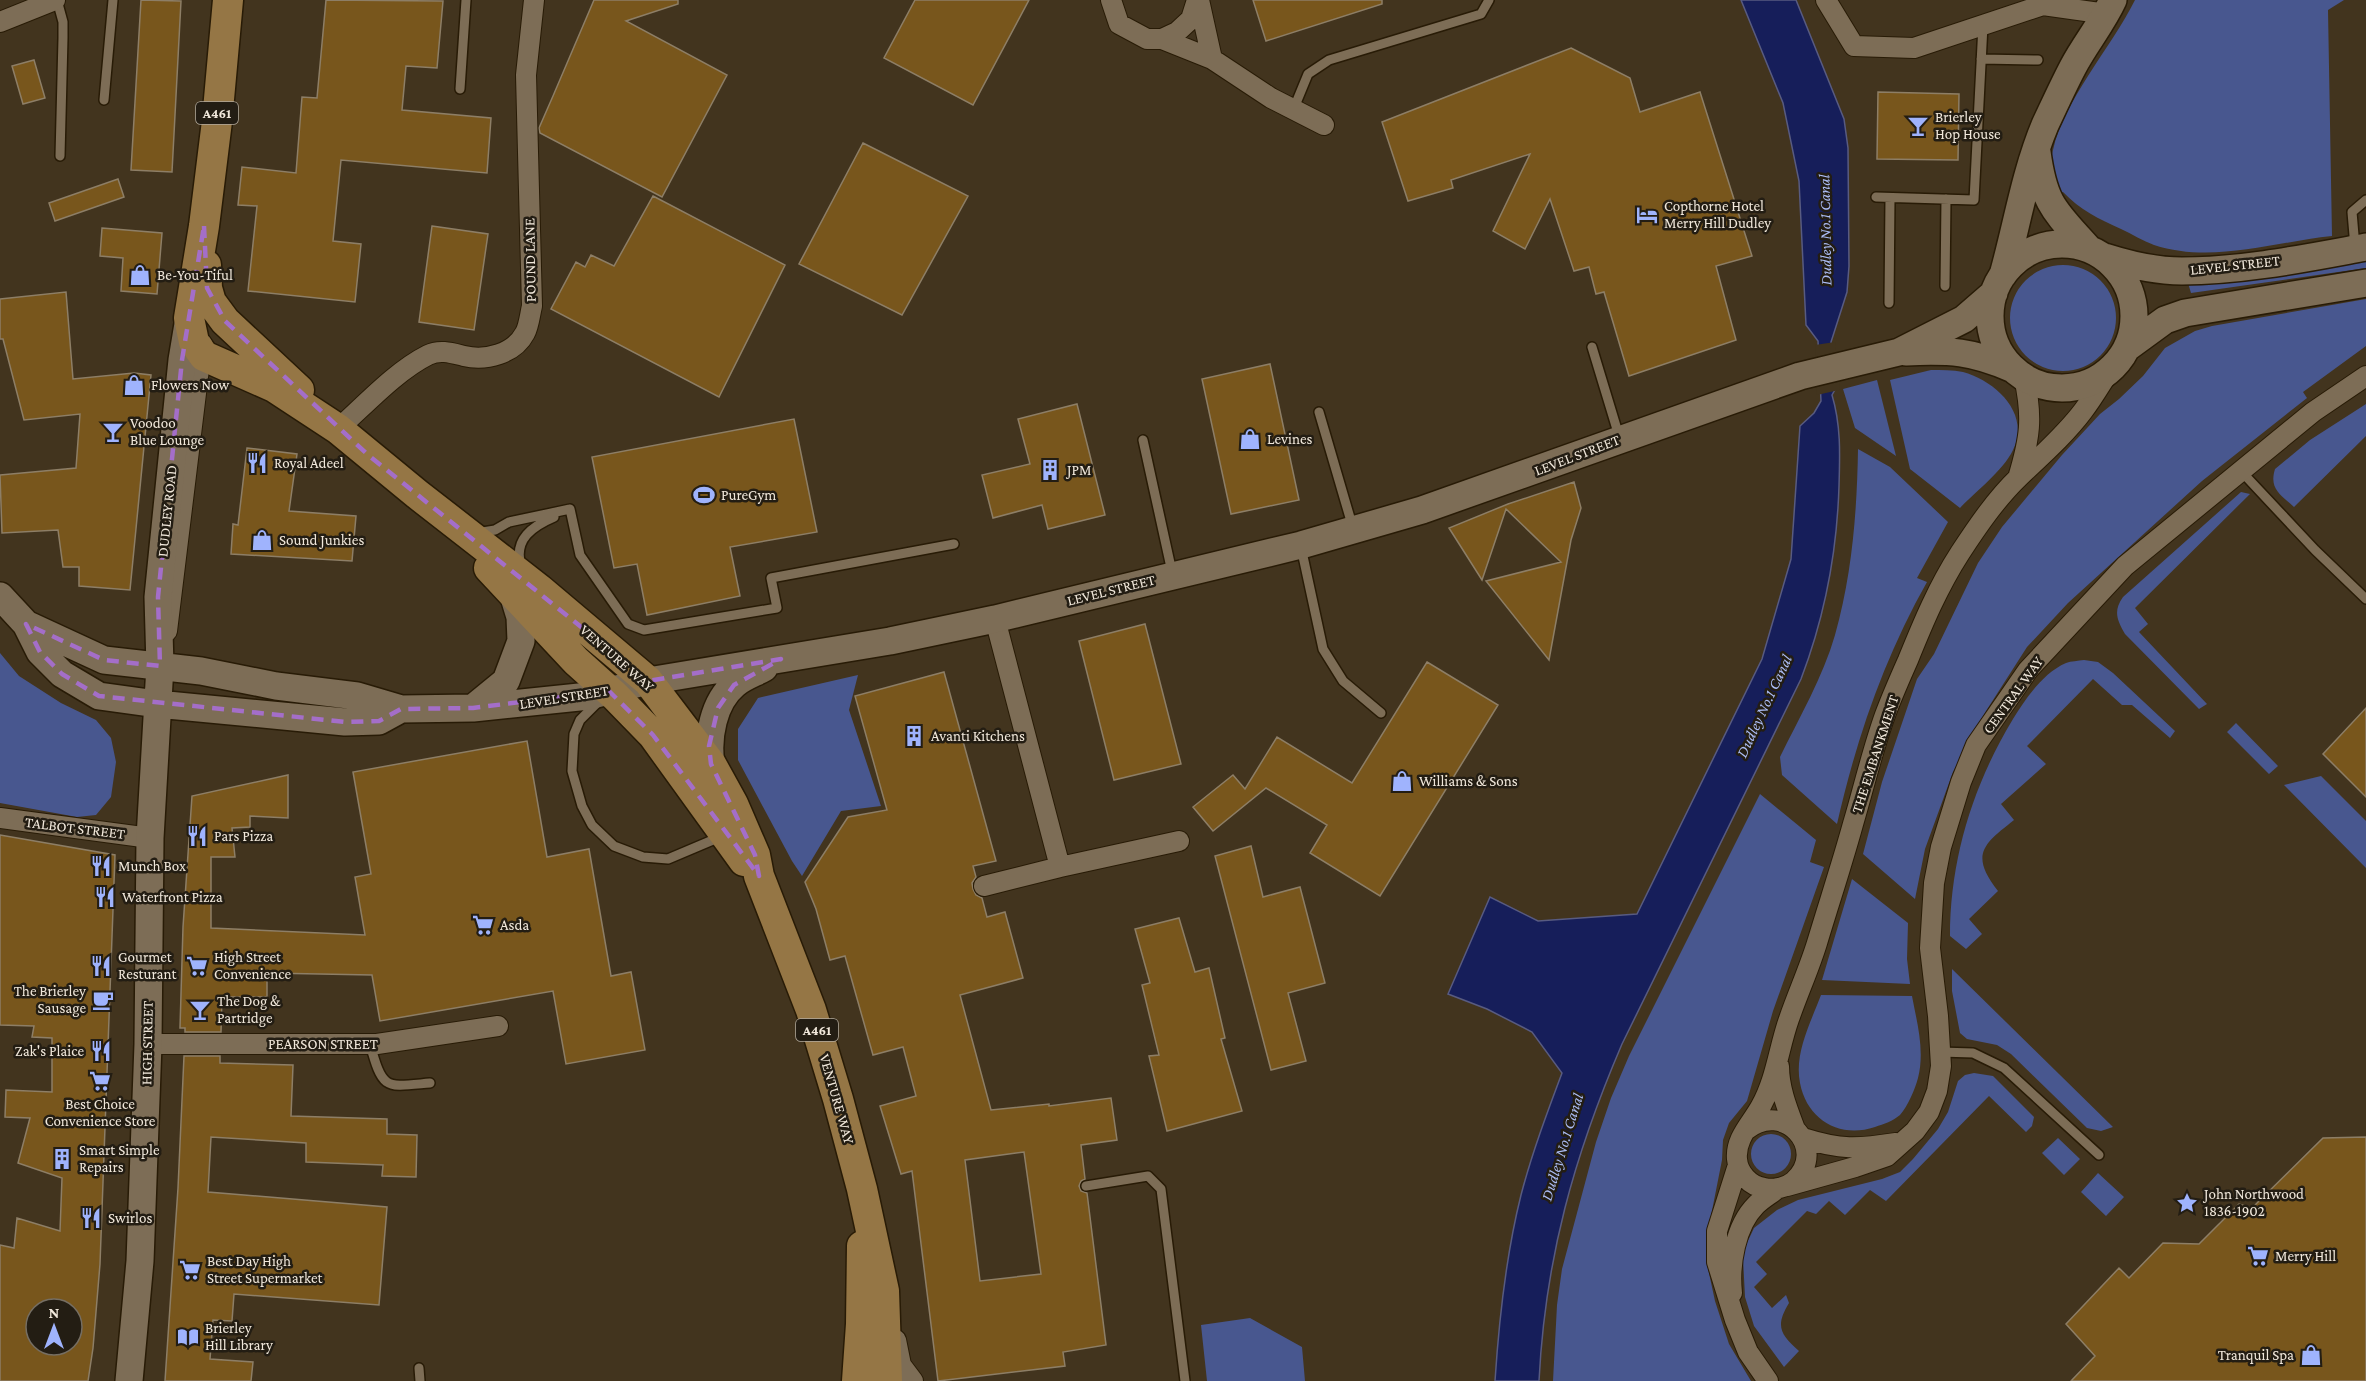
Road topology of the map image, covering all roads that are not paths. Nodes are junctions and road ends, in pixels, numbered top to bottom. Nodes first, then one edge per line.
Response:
1 (56, 0) edge
2 (113, 0) edge
3 (228, 0) edge
4 (466, 0) edge
5 (534, 0) edge
6 (1111, 0) edge
7 (1198, 0) edge
8 (1490, 0) edge
9 (1826, 0) edge
10 (2110, 7) edge
11 (0, 22) edge
12 (1983, 25) junction
13 (1162, 39) junction
14 (1212, 59) junction
15 (1981, 59) junction
16 (2038, 60) dead end
17 (460, 89) dead end
18 (104, 100) dead end
19 (1294, 108) junction
20 (1324, 125) dead end
21 (2037, 151) junction
22 (60, 156) dead end
23 (1876, 197) dead end
24 (1890, 198) junction
25 (1946, 199) junction
26 (2366, 200) edge
27 (204, 226) junction
28 (2361, 248) edge
29 (2097, 253) junction
30 (2366, 283) edge
31 (1998, 284) junction
32 (1945, 286) dead end
33 (207, 288) junction
34 (1889, 303) dead end
35 (189, 318) junction
36 (1592, 347) dead end
37 (2128, 347) junction
38 (201, 352) junction
39 (1899, 352) junction
40 (2110, 370) junction
41 (2018, 373) junction
42 (2366, 376) edge
43 (1319, 412) dead end
44 (338, 429) junction
45 (1620, 438) junction
46 (1143, 440) dead end
47 (2240, 470) junction
48 (2018, 478) junction
49 (570, 509) junction
50 (1353, 530) junction
51 (470, 534) junction
52 (954, 544) dead end
53 (1301, 545) junction
54 (1172, 575) junction
55 (519, 586) junction
56 (0, 596) edge
57 (2366, 599) edge
58 (995, 619) junction
59 (26, 624) junction
60 (781, 659) junction
61 (160, 666) junction
62 (648, 681) junction
63 (609, 691) junction
64 (157, 704) junction
65 (473, 708) junction
66 (401, 709) junction
67 (1381, 713) dead end
68 (711, 764) junction
69 (0, 818) edge
70 (734, 831) junction
71 (150, 838) junction
72 (1179, 841) dead end
73 (1060, 867) junction
74 (984, 886) dead end
75 (498, 1026) dead end
76 (148, 1044) junction
77 (370, 1044) junction
78 (1779, 1052) junction
79 (1940, 1052) junction
80 (430, 1083) dead end
81 (1746, 1130) junction
82 (1799, 1134) junction
83 (1902, 1142) junction
84 (2099, 1155) dead end
85 (1738, 1165) junction
86 (1086, 1186) dead end
87 (1782, 1187) junction
88 (862, 1189) junction
89 (884, 1291) junction
90 (1735, 1320) junction
91 (419, 1368) dead end
92 (129, 1381) edge
93 (420, 1381) edge
94 (857, 1381) edge
95 (887, 1381) edge
96 (913, 1381) edge
97 (1185, 1381) edge
98 (1768, 1381) edge

1 - 11 street
1 - 22 lane
2 - 18 lane
3 - 27 main road, A461
4 - 17 lane
5 - 44 street, POUND LANE
6 - 13 street
7 - 13 street
7 - 14 street
8 - 19 lane
9 - 12 street
10 - 12 street
10 - 21 street
12 - 15 lane
13 - 14 street
14 - 19 street
15 - 16 lane
15 - 25 lane
19 - 20 street
21 - 29 street
21 - 31 street
23 - 24 lane
24 - 25 lane
24 - 34 lane
25 - 32 lane
26 - 28 lane
27 - 33 main road
27 - 35 main road, A461
28 - 29 street, LEVEL STREET
29 - 31 street
29 - 37 street
30 - 37 street
31 - 39 street
31 - 41 street
33 - 38 street
33 - 44 main road
35 - 38 main road, A461
35 - 61 street, DUDLEY ROAD
36 - 45 lane
37 - 40 street
38 - 44 main road, VENTURE WAY / A461
38 - 61 street
39 - 41 street
39 - 45 street, LEVEL STREET
40 - 41 street
40 - 48 street, THE EMBANKMENT
41 - 48 street, THE EMBANKMENT
42 - 47 street, CENTRAL WAY
43 - 50 lane
44 - 51 main road, VENTURE WAY / A461
45 - 50 street, LEVEL STREET
46 - 54 lane
47 - 57 lane
47 - 79 street, CENTRAL WAY
48 - 78 street, THE EMBANKMENT
49 - 51 lane
49 - 52 lane
49 - 55 lane
50 - 53 street, LEVEL STREET
51 - 55 main road, VENTURE WAY / A461
53 - 54 street, LEVEL STREET
53 - 67 lane
54 - 58 street, LEVEL STREET
55 - 62 main road, VENTURE WAY / A461
55 - 63 main road, VENTURE WAY / A461
55 - 65 street
56 - 59 street
58 - 60 street, LEVEL STREET
58 - 73 street
59 - 61 street, LEVEL STREET
59 - 64 street, LEVEL STREET
60 - 62 street, LEVEL STREET
60 - 68 street
61 - 64 street, DUDLEY ROAD
61 - 66 street, LEVEL STREET
62 - 63 street, LEVEL STREET
62 - 68 main road, VENTURE WAY / A461
63 - 65 street, LEVEL STREET
63 - 70 main road, VENTURE WAY / A461
63 - 70 lane
64 - 66 street, LEVEL STREET
64 - 71 street, HIGH STREET
65 - 66 street, LEVEL STREET
68 - 70 main road, VENTURE WAY / A461
69 - 71 street, TALBOT STREET
70 - 88 main road, VENTURE WAY / A461
71 - 76 street, HIGH STREET
72 - 73 street
73 - 74 street
75 - 77 street, PEARSON STREET
76 - 77 street, PEARSON STREET
76 - 92 street, HIGH STREET
77 - 80 lane
78 - 81 street, THE EMBANKMENT
78 - 82 street, THE EMBANKMENT
79 - 83 street, CENTRAL WAY
79 - 84 lane
81 - 82 street
81 - 85 street, THE EMBANKMENT
82 - 83 street
82 - 87 street, THE EMBANKMENT
83 - 87 street, CENTRAL WAY
85 - 87 street
85 - 90 street, THE EMBANKMENT
86 - 97 lane
87 - 90 street, THE EMBANKMENT
88 - 89 main road, VENTURE WAY / A461
88 - 94 main road, VENTURE WAY / A461
89 - 95 main road, VENTURE WAY / A461
89 - 96 street
90 - 98 street, THE EMBANKMENT
91 - 93 lane

